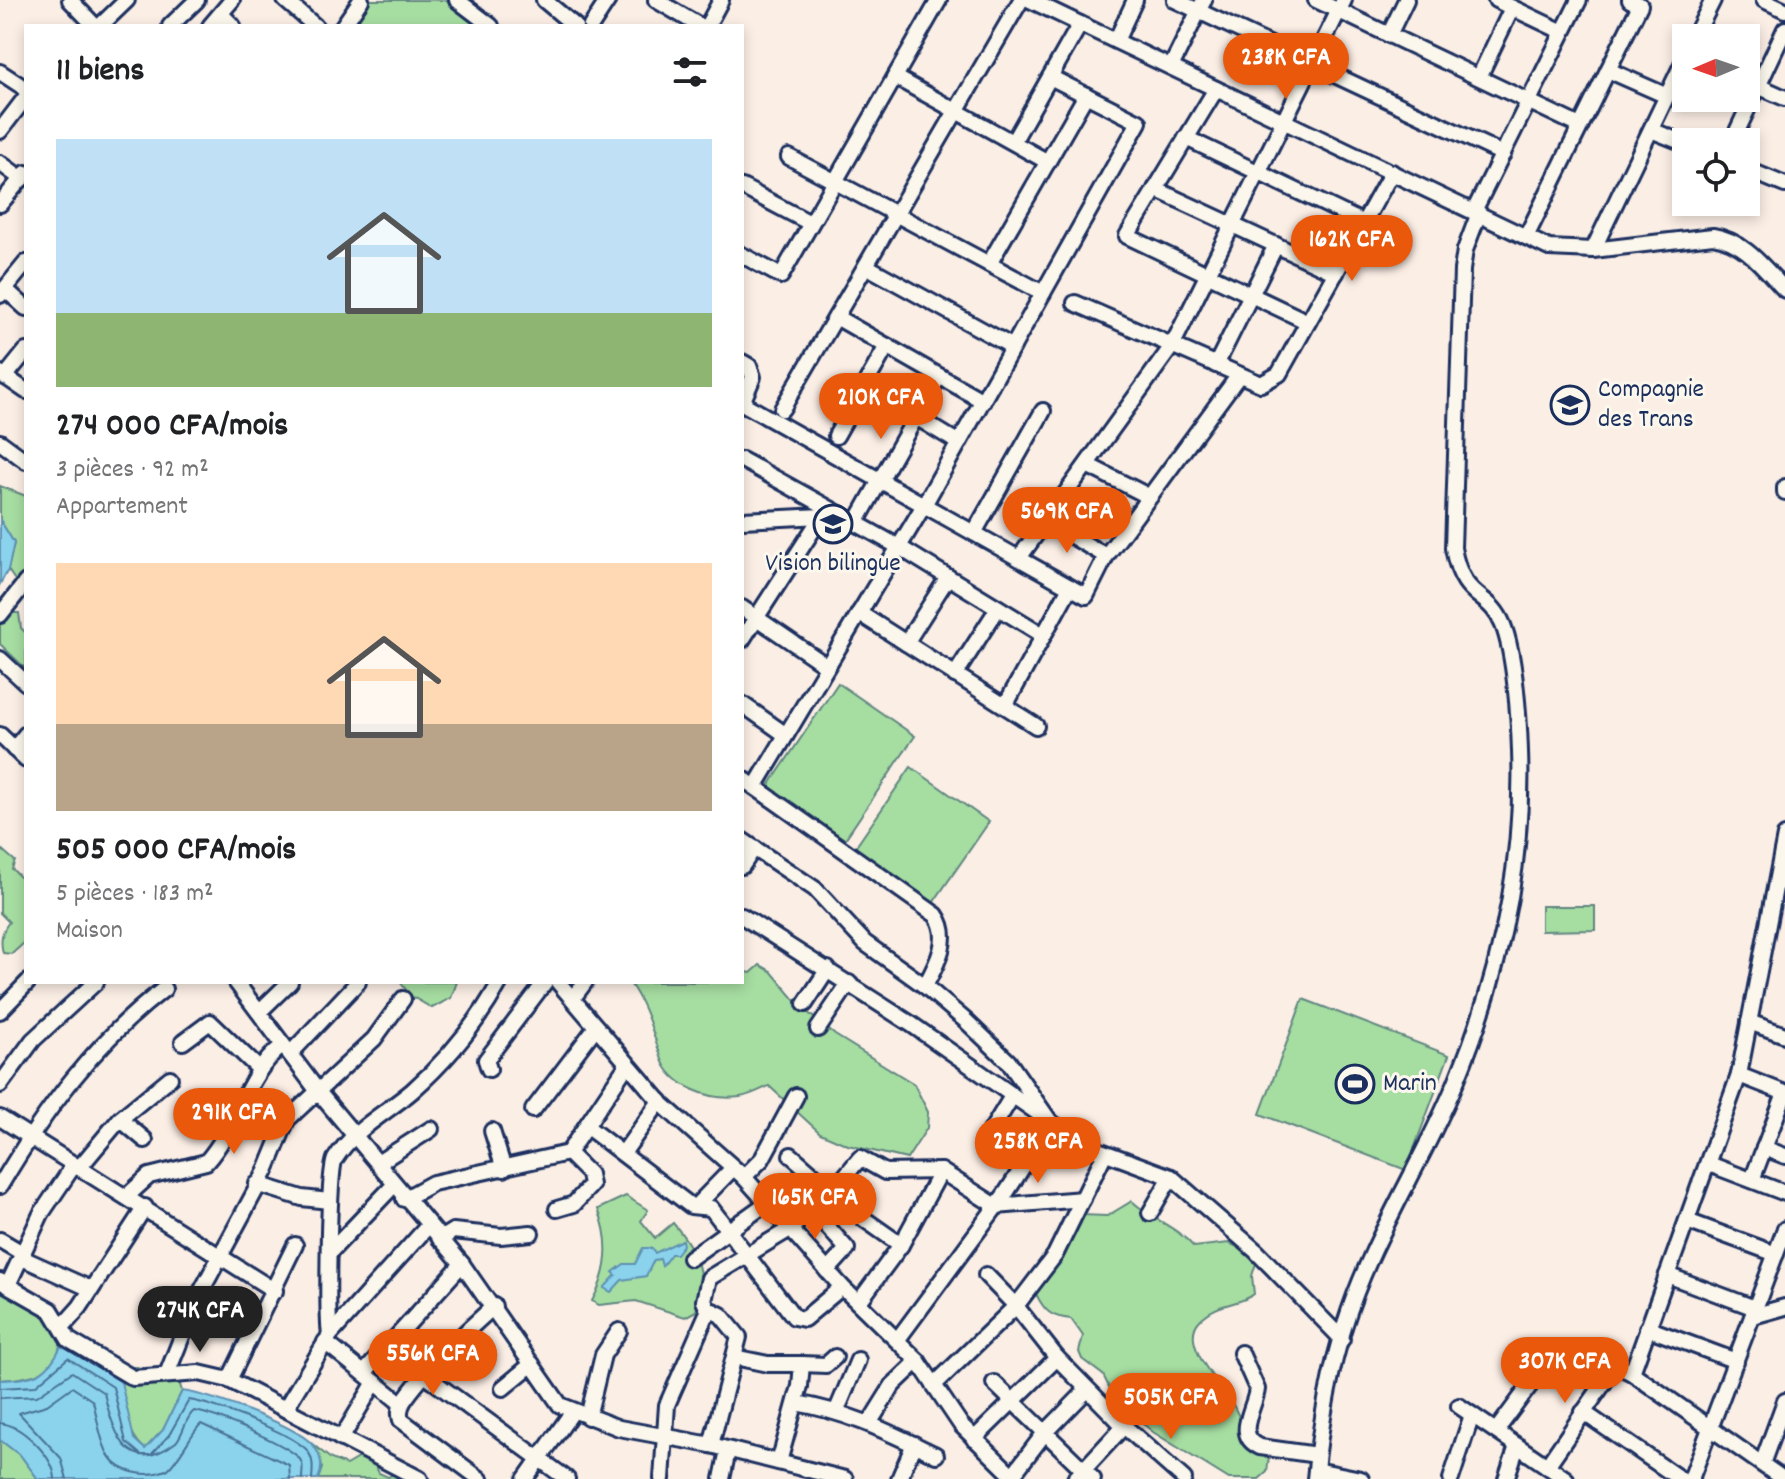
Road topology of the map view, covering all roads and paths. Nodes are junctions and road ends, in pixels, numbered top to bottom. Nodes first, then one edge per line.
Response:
1 (70, 0) edge
2 (127, 0) edge
3 (197, 0) edge
4 (232, 0) edge
5 (285, 0) edge
6 (361, 0) edge
7 (457, 0) edge
8 (544, 0) edge
9 (608, 0) edge
10 (656, 0) edge
11 (721, 0) edge
12 (939, 0) edge
13 (1021, 0) edge
14 (1030, 0) edge
15 (1135, 0) edge
16 (1175, 0) edge
17 (1316, 0) edge
18 (1406, 0) edge
19 (1496, 0) edge
20 (1579, 0) edge
21 (1630, 0) edge
22 (1713, 0) edge
23 (1764, 0) edge
24 (1201, 5) edge
25 (1341, 5) edge
26 (1512, 8) junction
27 (1785, 10) edge
28 (221, 14) junction
29 (483, 23) edge
30 (95, 24) edge
31 (99, 24) edge
32 (172, 24) edge
33 (212, 24) edge
34 (231, 24) edge
35 (313, 24) edge
36 (344, 24) edge
37 (573, 24) edge
38 (593, 24) edge
39 (697, 24) edge
40 (708, 24) edge
41 (1080, 24) junction
42 (1701, 24) edge
43 (1785, 29) edge
44 (1563, 32) junction
45 (1389, 35) junction
46 (1116, 41) junction
47 (1312, 64) junction
48 (1171, 67) junction
49 (1608, 70) junction
50 (895, 77) junction
51 (1050, 77) junction
52 (1479, 77) junction
53 (2, 78) edge
54 (1760, 82) edge
55 (1672, 85) edge
56 (1760, 87) edge
57 (24, 88) edge
58 (1216, 89) junction
59 (1086, 95) junction
60 (1667, 96) junction
61 (1785, 98) edge
62 (24, 100) edge
63 (1528, 101) junction
64 (956, 111) junction
65 (1284, 121) junction
66 (1580, 126) junction
67 (1651, 130) junction
68 (0, 131) edge
69 (1186, 138) junction
70 (1672, 138) edge
71 (1013, 142) junction
72 (1503, 154) junction
73 (789, 157) dead end
74 (1048, 162) junction
75 (0, 163) edge
76 (1259, 172) junction
77 (1392, 172) junction
78 (1760, 175) edge
79 (24, 176) edge
80 (836, 182) junction
81 (1785, 185) edge
82 (744, 188) edge
83 (1155, 189) junction
84 (0, 204) edge
85 (1476, 212) junction
86 (896, 214) junction
87 (810, 223) junction
88 (1364, 223) junction
89 (1233, 225) junction
90 (1526, 237) junction
91 (1276, 245) junction
92 (1593, 250) junction
93 (744, 256) edge
94 (989, 264) junction
95 (24, 265) edge
96 (866, 266) junction
97 (1336, 273) junction
98 (1208, 275) junction
99 (1785, 290) edge
100 (2, 292) edge
101 (1043, 293) junction
102 (1251, 295) junction
103 (1075, 303) dead end
104 (24, 307) edge
105 (836, 317) junction
106 (1308, 322) junction
107 (887, 346) junction
108 (1172, 346) junction
109 (1013, 347) junction
110 (24, 353) edge
111 (744, 364) edge
112 (1216, 365) junction
113 (2, 375) edge
114 (1239, 375) junction
115 (939, 376) junction
116 (24, 390) edge
117 (744, 398) edge
118 (983, 401) junction
119 (744, 404) edge
120 (782, 409) dead end
121 (1043, 411) dead end
122 (916, 417) junction
123 (836, 436) dead end
124 (0, 442) edge
125 (959, 443) junction
126 (24, 460) edge
127 (744, 461) edge
128 (1087, 465) junction
129 (881, 481) junction
130 (1150, 497) junction
131 (924, 505) junction
132 (824, 512) junction
133 (744, 521) edge
134 (1046, 521) junction
135 (856, 523) junction
136 (974, 533) junction
137 (899, 547) junction
138 (1106, 556) junction
139 (1019, 558) junction
140 (948, 577) junction
141 (24, 585) edge
142 (1070, 587) junction
143 (998, 608) junction
144 (744, 609) edge
145 (859, 613) junction
146 (0, 615) edge
147 (756, 618) junction
148 (1043, 635) junction
149 (744, 636) edge
150 (906, 643) junction
151 (0, 659) edge
152 (827, 666) junction
153 (955, 675) junction
154 (24, 681) edge
155 (744, 705) edge
156 (1005, 706) junction
157 (1036, 726) dead end
158 (0, 735) edge
159 (786, 735) junction
160 (24, 736) edge
161 (14, 749) junction
162 (24, 758) edge
163 (748, 783) edge
164 (1785, 836) edge
165 (748, 844) edge
166 (1779, 891) edge
167 (744, 917) edge
168 (828, 969) junction
169 (849, 983) junction
170 (26, 984) edge
171 (94, 984) edge
172 (238, 984) edge
173 (288, 984) edge
174 (356, 984) edge
175 (499, 984) edge
176 (543, 984) edge
177 (560, 984) edge
178 (584, 984) edge
179 (925, 986) junction
180 (164, 989) dead end
181 (573, 998) junction
182 (403, 999) dead end
183 (805, 1004) dead end
184 (0, 1011) edge
185 (259, 1012) junction
186 (1749, 1022) junction
187 (596, 1027) junction
188 (818, 1029) dead end
189 (1785, 1035) edge
190 (183, 1042) dead end
191 (286, 1050) junction
192 (627, 1065) junction
193 (258, 1068) junction
194 (489, 1069) dead end
195 (1739, 1075) junction
196 (170, 1078) dead end
197 (0, 1085) edge
198 (1785, 1093) edge
199 (320, 1094) junction
200 (796, 1096) dead end
201 (1011, 1098) junction
202 (660, 1101) junction
203 (533, 1110) dead end
204 (0, 1118) edge
205 (120, 1119) junction
206 (1051, 1123) junction
207 (586, 1126) junction
208 (431, 1129) dead end
209 (492, 1131) dead end
210 (356, 1134) junction
211 (29, 1136) junction
212 (986, 1139) dead end
213 (145, 1140) dead end
214 (1764, 1148) junction
215 (624, 1152) junction
216 (568, 1153) junction
217 (1105, 1153) junction
218 (791, 1155) dead end
219 (1785, 1156) edge
220 (378, 1163) junction
221 (1709, 1164) junction
222 (76, 1166) junction
223 (504, 1169) junction
224 (941, 1171) junction
225 (738, 1173) junction
226 (1171, 1177) junction
227 (1752, 1180) junction
228 (257, 1184) junction
229 (394, 1185) junction
230 (0, 1186) edge
231 (832, 1192) junction
232 (1785, 1193) edge
233 (127, 1196) junction
234 (404, 1199) junction
235 (1083, 1199) junction
236 (329, 1201) junction
237 (767, 1203) junction
238 (698, 1204) junction
239 (996, 1206) junction
240 (145, 1207) junction
241 (557, 1209) dead end
242 (813, 1210) junction
243 (1150, 1213) dead end
244 (1687, 1221) junction
245 (428, 1226) junction
246 (790, 1229) junction
247 (531, 1233) dead end
248 (729, 1233) junction
249 (440, 1239) junction
250 (0, 1240) edge
251 (1782, 1241) edge
252 (295, 1245) dead end
253 (901, 1245) junction
254 (330, 1252) junction
255 (745, 1253) junction
256 (23, 1256) junction
257 (220, 1257) junction
258 (690, 1258) dead end
259 (462, 1264) junction
260 (827, 1271) junction
261 (986, 1275) dead end
262 (1667, 1275) junction
263 (4, 1283) edge
264 (842, 1287) junction
265 (91, 1289) junction
266 (275, 1291) junction
267 (859, 1302) junction
268 (494, 1306) junction
269 (1016, 1306) junction
270 (1785, 1307) edge
271 (709, 1312) junction
272 (1754, 1312) junction
273 (63, 1326) junction
274 (1647, 1328) junction
275 (619, 1331) dead end
276 (328, 1338) junction
277 (898, 1339) junction
278 (1342, 1339) junction
279 (1241, 1353) dead end
280 (734, 1357) junction
281 (835, 1357) dead end
282 (1057, 1358) junction
283 (858, 1360) dead end
284 (918, 1361) junction
285 (1736, 1361) junction
286 (532, 1364) junction
287 (802, 1364) junction
288 (1616, 1365) junction
289 (1632, 1373) junction
290 (167, 1374) junction
291 (426, 1376) junction
292 (369, 1378) junction
293 (229, 1380) junction
294 (994, 1383) dead end
295 (934, 1385) junction
296 (503, 1388) dead end
297 (1087, 1390) junction
298 (1785, 1401) edge
299 (796, 1403) junction
300 (1011, 1403) junction
301 (402, 1404) junction
302 (1459, 1406) dead end
303 (285, 1409) junction
304 (837, 1410) junction
305 (1583, 1412) junction
306 (580, 1414) junction
307 (1472, 1415) junction
308 (870, 1422) junction
309 (1124, 1426) junction
310 (1711, 1427) junction
311 (1496, 1431) junction
312 (1044, 1434) junction
313 (663, 1438) junction
314 (341, 1439) junction
315 (974, 1439) junction
316 (914, 1444) junction
317 (711, 1445) junction
318 (1517, 1446) junction
319 (728, 1450) junction
320 (936, 1455) dead end
321 (537, 1458) junction
322 (779, 1462) junction
323 (1762, 1464) junction
324 (1547, 1466) junction
325 (1316, 1468) edge
326 (794, 1472) edge
327 (1083, 1476) edge
328 (1014, 1478) edge
329 (1562, 1478) edge
330 (420, 1479) edge
331 (480, 1479) edge
332 (525, 1479) edge
333 (567, 1479) edge
334 (662, 1479) edge
335 (722, 1479) edge
336 (845, 1479) edge
337 (899, 1479) edge
338 (1184, 1479) edge
339 (1361, 1479) edge
340 (1451, 1479) edge
341 (1506, 1479) edge
342 (1680, 1479) edge
343 (1691, 1479) edge
344 (1783, 1479) edge

1 - 30 street
2 - 31 street
3 - 32 street
4 - 28 street
5 - 35 street
6 - 36 street
7 - 29 street
8 - 37 street
9 - 38 street
10 - 39 street
11 - 40 street
12 - 50 street
13 - 64 street
14 - 41 street
15 - 46 street
16 - 24 street
17 - 25 street
18 - 45 street
19 - 26 street
20 - 44 street
21 - 49 street
22 - 42 street
23 - 27 street
24 - 47 street
24 - 48 street
25 - 45 street
25 - 47 street
26 - 44 street
26 - 52 street
28 - 33 street
28 - 34 street
41 - 46 street
41 - 51 street
43 - 54 street
44 - 63 street
45 - 52 street
46 - 48 street
47 - 65 street
47 - 72 street
48 - 58 street
49 - 60 street
49 - 66 street
50 - 64 street
50 - 80 street
51 - 59 street
51 - 71 street
52 - 63 street
53 - 57 street
55 - 60 street
56 - 61 street
58 - 65 street
58 - 69 street
59 - 74 street
59 - 101 street
60 - 67 street
62 - 68 street
63 - 66 street
63 - 72 street
64 - 71 street
64 - 86 street
65 - 76 street
65 - 77 street
66 - 90 street
67 - 70 street
67 - 92 street
69 - 76 street
69 - 83 street
71 - 74 street
72 - 85 street
73 - 80 street
74 - 94 street
75 - 79 street
76 - 88 street
76 - 89 street
77 - 85 street
77 - 88 street
78 - 81 street
79 - 84 street
80 - 86 street
80 - 87 street
82 - 87 street
83 - 89 street
83 - 98 street
85 - 90 street
85 - 278 street
86 - 94 street
86 - 96 street
87 - 93 street
88 - 97 street
89 - 91 street
89 - 98 street
90 - 92 street
91 - 97 street
91 - 102 street
92 - 99 street
94 - 101 street
95 - 100 street
96 - 105 street
96 - 109 street
97 - 106 street
98 - 102 street
98 - 108 street
100 - 104 street
101 - 109 street
102 - 106 street
102 - 112 street
103 - 108 street
105 - 107 street
105 - 120 street
106 - 114 street
107 - 115 street
107 - 123 street
108 - 112 street
108 - 128 street
109 - 118 street
110 - 113 street
111 - 117 street
112 - 114 street
113 - 116 street
114 - 130 street
115 - 118 street
115 - 122 street
118 - 125 street
119 - 129 street
121 - 136 street
122 - 125 street
122 - 129 street
124 - 126 street
125 - 131 street
127 - 132 street
128 - 130 street
128 - 134 street
129 - 131 street
129 - 135 street
130 - 138 street
131 - 136 street
131 - 137 street
132 - 133 street
132 - 135 street
132 - 147 street
134 - 138 street
134 - 139 street
135 - 137 street
136 - 139 street
137 - 140 street
137 - 145 street
138 - 142 street
139 - 142 street
140 - 143 street
140 - 150 street
141 - 146 street
142 - 148 street
143 - 148 street
143 - 153 street
144 - 147 street
145 - 150 street
145 - 152 street
147 - 149 street
147 - 152 street
148 - 156 street
150 - 153 street
151 - 154 street
152 - 159 street
153 - 156 street
155 - 159 street
156 - 157 street
158 - 161 street
159 - 163 street
160 - 161 street
161 - 162 street
163 - 179 street
164 - 166 street
165 - 179 street
166 - 186 street
167 - 168 street
168 - 169 street
168 - 183 street
169 - 188 street
169 - 201 street
170 - 184 street
171 - 197 street
172 - 185 street
173 - 185 street
174 - 191 street
175 - 210 street
176 - 194 street
177 - 181 street
178 - 181 street
179 - 206 street
180 - 211 street
181 - 187 street
182 - 199 street
185 - 191 street
186 - 189 street
186 - 195 street
187 - 192 street
187 - 203 street
190 - 193 street
191 - 193 street
191 - 199 street
192 - 202 street
192 - 207 street
193 - 233 street
195 - 198 street
195 - 221 street
196 - 205 street
198 - 214 street
199 - 210 street
199 - 228 street
200 - 225 street
201 - 206 street
201 - 212 street
202 - 215 street
202 - 225 street
204 - 211 street
205 - 213 street
205 - 222 street
206 - 217 street
206 - 239 street
207 - 215 street
207 - 216 street
208 - 220 street
209 - 223 street
210 - 220 street
210 - 236 street
211 - 222 street
211 - 230 street
214 - 219 street
214 - 227 street
215 - 238 street
216 - 223 street
216 - 241 street
217 - 226 street
217 - 235 street
218 - 231 street
220 - 229 street
221 - 227 street
221 - 244 street
222 - 233 street
222 - 256 street
223 - 234 street
224 - 231 street
224 - 239 street
224 - 253 street
225 - 237 street
225 - 238 street
226 - 243 street
226 - 278 street
227 - 232 street
228 - 236 street
228 - 257 street
229 - 234 street
229 - 254 street
231 - 242 street
231 - 253 street
233 - 240 street
234 - 245 street
235 - 239 street
235 - 269 street
236 - 254 street
237 - 246 street
237 - 248 street
238 - 248 street
239 - 277 street
240 - 257 street
240 - 265 street
242 - 246 street
242 - 260 street
244 - 251 street
244 - 262 street
245 - 249 street
245 - 276 street
246 - 255 street
246 - 260 street
247 - 249 street
248 - 255 street
248 - 258 street
249 - 259 street
250 - 256 street
251 - 272 street
252 - 266 street
253 - 267 street
254 - 276 street
255 - 264 street
255 - 271 street
256 - 263 street
256 - 265 street
257 - 266 street
257 - 290 street
259 - 268 street
259 - 292 street
260 - 264 street
261 - 269 street
262 - 272 street
262 - 274 street
263 - 273 street
264 - 267 street
265 - 273 street
266 - 293 street
267 - 277 street
268 - 286 street
268 - 291 street
269 - 282 street
269 - 295 street
270 - 272 street
271 - 280 street
271 - 313 street
272 - 285 street
273 - 290 street
274 - 285 street
274 - 289 street
275 - 306 street
276 - 292 street
276 - 303 street
277 - 284 street
278 - 325 street
279 - 325 street
280 - 287 street
280 - 317 street
281 - 287 street
282 - 297 street
282 - 300 street
283 - 304 street
284 - 295 street
284 - 308 street
285 - 310 street
286 - 296 street
286 - 306 street
287 - 299 street
288 - 289 street
288 - 305 street
288 - 311 street
289 - 310 street
290 - 293 street
291 - 301 street
291 - 321 street
292 - 301 street
292 - 314 street
293 - 303 street
294 - 300 street
295 - 315 street
297 - 309 street
297 - 312 street
298 - 323 street
299 - 304 street
299 - 322 street
300 - 312 street
300 - 315 street
301 - 331 street
302 - 307 street
303 - 314 street
304 - 308 street
305 - 324 street
305 - 342 street
306 - 313 street
306 - 321 street
307 - 311 street
307 - 340 street
308 - 316 street
309 - 327 street
309 - 338 street
310 - 323 street
310 - 343 street
311 - 318 street
312 - 327 street
312 - 328 street
313 - 317 street
313 - 334 street
314 - 330 street
315 - 328 street
316 - 320 street
316 - 337 street
317 - 319 street
318 - 324 street
318 - 341 street
319 - 322 street
319 - 335 street
321 - 332 street
321 - 333 street
322 - 326 street
323 - 344 street
324 - 329 street
325 - 339 street
326 - 336 street

